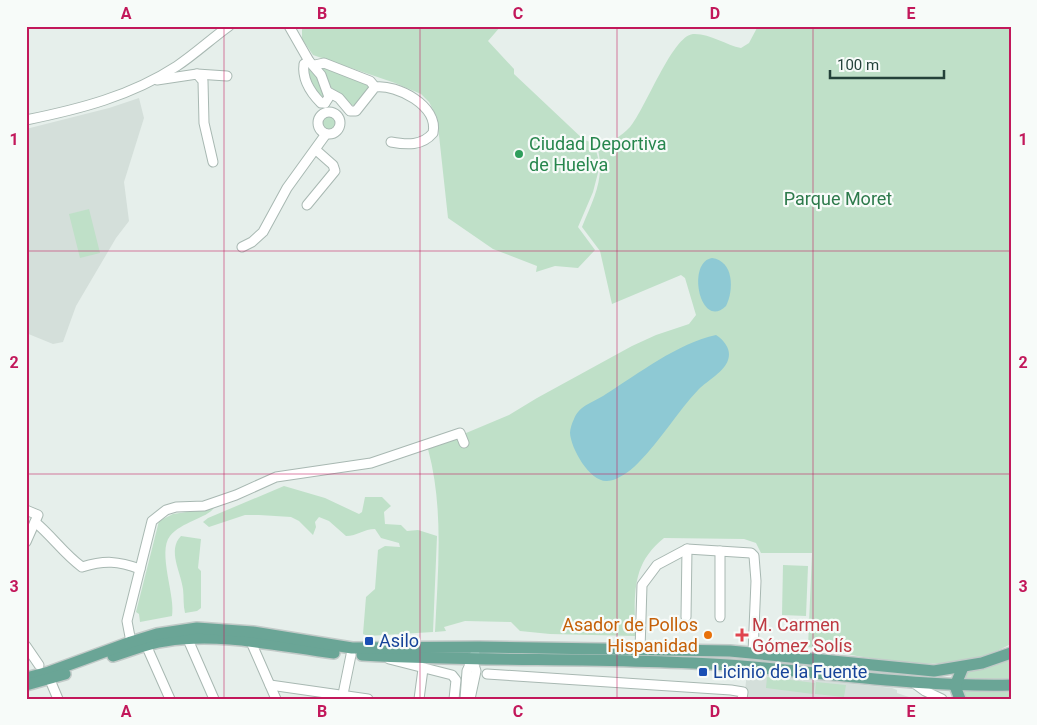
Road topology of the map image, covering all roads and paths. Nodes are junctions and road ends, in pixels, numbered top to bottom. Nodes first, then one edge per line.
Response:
1 (229, 26) edge
2 (289, 26) edge
3 (312, 63) junction
4 (197, 74) junction
5 (227, 76) dead end
6 (152, 81) junction
7 (375, 87) junction
8 (328, 92) junction
9 (325, 103) junction
10 (328, 112) junction
11 (26, 120) edge
12 (326, 134) junction
13 (391, 142) dead end
14 (316, 150) junction
15 (213, 162) dead end
16 (307, 205) dead end
17 (242, 247) dead end
18 (464, 443) dead end
19 (26, 510) edge
20 (36, 519) junction
21 (26, 542) edge
22 (687, 549) junction
23 (720, 551) junction
24 (140, 569) junction
25 (686, 617) dead end
26 (720, 617) dead end
27 (186, 633) junction
28 (252, 637) junction
29 (131, 642) junction
30 (146, 645) junction
31 (26, 646) edge
32 (479, 647) junction
33 (466, 648) junction
34 (640, 650) junction
35 (352, 652) junction
36 (753, 653) junction
37 (1011, 653) edge
38 (382, 656) junction
39 (453, 658) junction
40 (472, 659) junction
41 (492, 659) junction
42 (39, 665) dead end
43 (963, 667) junction
44 (423, 669) junction
45 (471, 670) junction
46 (486, 674) dead end
47 (26, 678) edge
48 (50, 680) junction
49 (742, 682) dead end
50 (914, 683) junction
51 (26, 685) edge
52 (270, 685) junction
53 (1011, 685) edge
54 (955, 686) junction
55 (738, 694) edge
56 (342, 697) edge
57 (58, 699) edge
58 (170, 699) edge
59 (214, 699) edge
60 (276, 699) edge
61 (368, 699) edge
62 (419, 699) edge
63 (454, 699) edge
64 (465, 699) edge
65 (470, 699) edge
66 (942, 699) edge
67 (960, 699) edge

1 - 6 street
2 - 3 street
3 - 7 street
3 - 8 street
3 - 9 street
4 - 5 street
4 - 6 street
4 - 15 street
6 - 11 street
7 - 8 street
7 - 13 street
8 - 9 street
9 - 10 street
10 - 12 street
10 - 12 street
12 - 14 street
14 - 16 street
14 - 17 street
18 - 24 street
19 - 20 street
20 - 21 street
20 - 24 street
22 - 23 street
22 - 25 street
22 - 34 street
23 - 26 street
23 - 36 street
24 - 29 street
27 - 28 main road
27 - 29 main road
27 - 30 main road
27 - 59 street
28 - 35 main road
28 - 52 street
29 - 47 main road
30 - 48 main road
30 - 58 street
31 - 42 street
32 - 33 main road
32 - 34 main road
32 - 40 street
33 - 35 main road
33 - 40 street
34 - 36 main road
35 - 38 main road
35 - 56 street
36 - 43 main road
37 - 43 main road
38 - 39 main road
38 - 44 street
39 - 40 main road
39 - 45 street
40 - 41 main road
40 - 45 street
41 - 45 street
41 - 50 main road
43 - 54 main road
44 - 62 street
44 - 63 street
45 - 64 street
45 - 65 street
46 - 55 street
48 - 51 main road
48 - 57 street
49 - 55 street
50 - 54 main road
50 - 66 street
52 - 56 street
52 - 60 street
53 - 54 main road
54 - 67 main road
56 - 61 street

